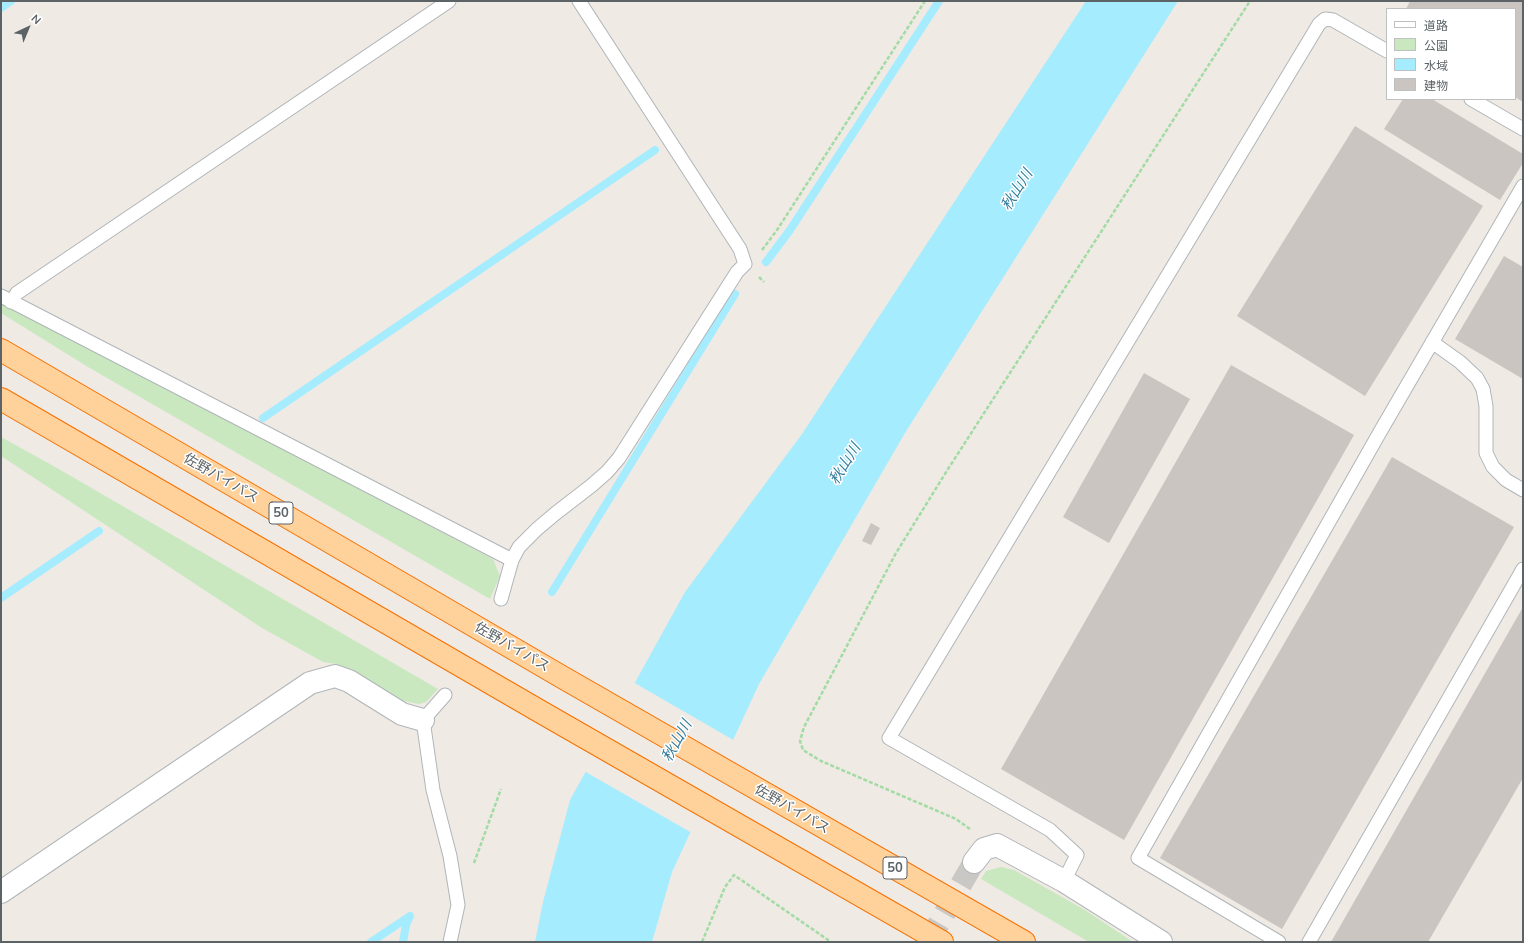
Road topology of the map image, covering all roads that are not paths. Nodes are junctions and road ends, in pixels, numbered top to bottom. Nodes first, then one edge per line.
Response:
1 (449, 1) edge
2 (579, 1) edge
3 (1386, 50) edge
4 (1473, 100) edge
5 (1523, 129) edge
6 (1523, 186) edge
7 (6, 299) edge
8 (1432, 342) junction
9 (1, 350) edge
10 (1, 399) edge
11 (1523, 490) edge
12 (512, 560) junction
13 (1523, 569) edge
14 (501, 599) dead end
15 (445, 695) dead end
16 (423, 720) junction
17 (974, 862) tunnel mouth
18 (1064, 881) junction
19 (1, 892) edge
20 (450, 942) edge
21 (942, 942) edge
22 (1024, 942) edge
23 (1161, 942) edge
24 (1279, 942) edge
25 (1309, 942) edge

1 - 7 lane
2 - 12 lane
3 - 18 lane
4 - 5 lane
6 - 8 lane
7 - 12 lane
8 - 11 lane
8 - 24 lane
9 - 22 highway, 佐野バイパス / 50
10 - 21 highway
12 - 14 lane
13 - 25 lane
15 - 16 lane
16 - 19 street
16 - 20 lane
17 - 18 street
18 - 23 street

